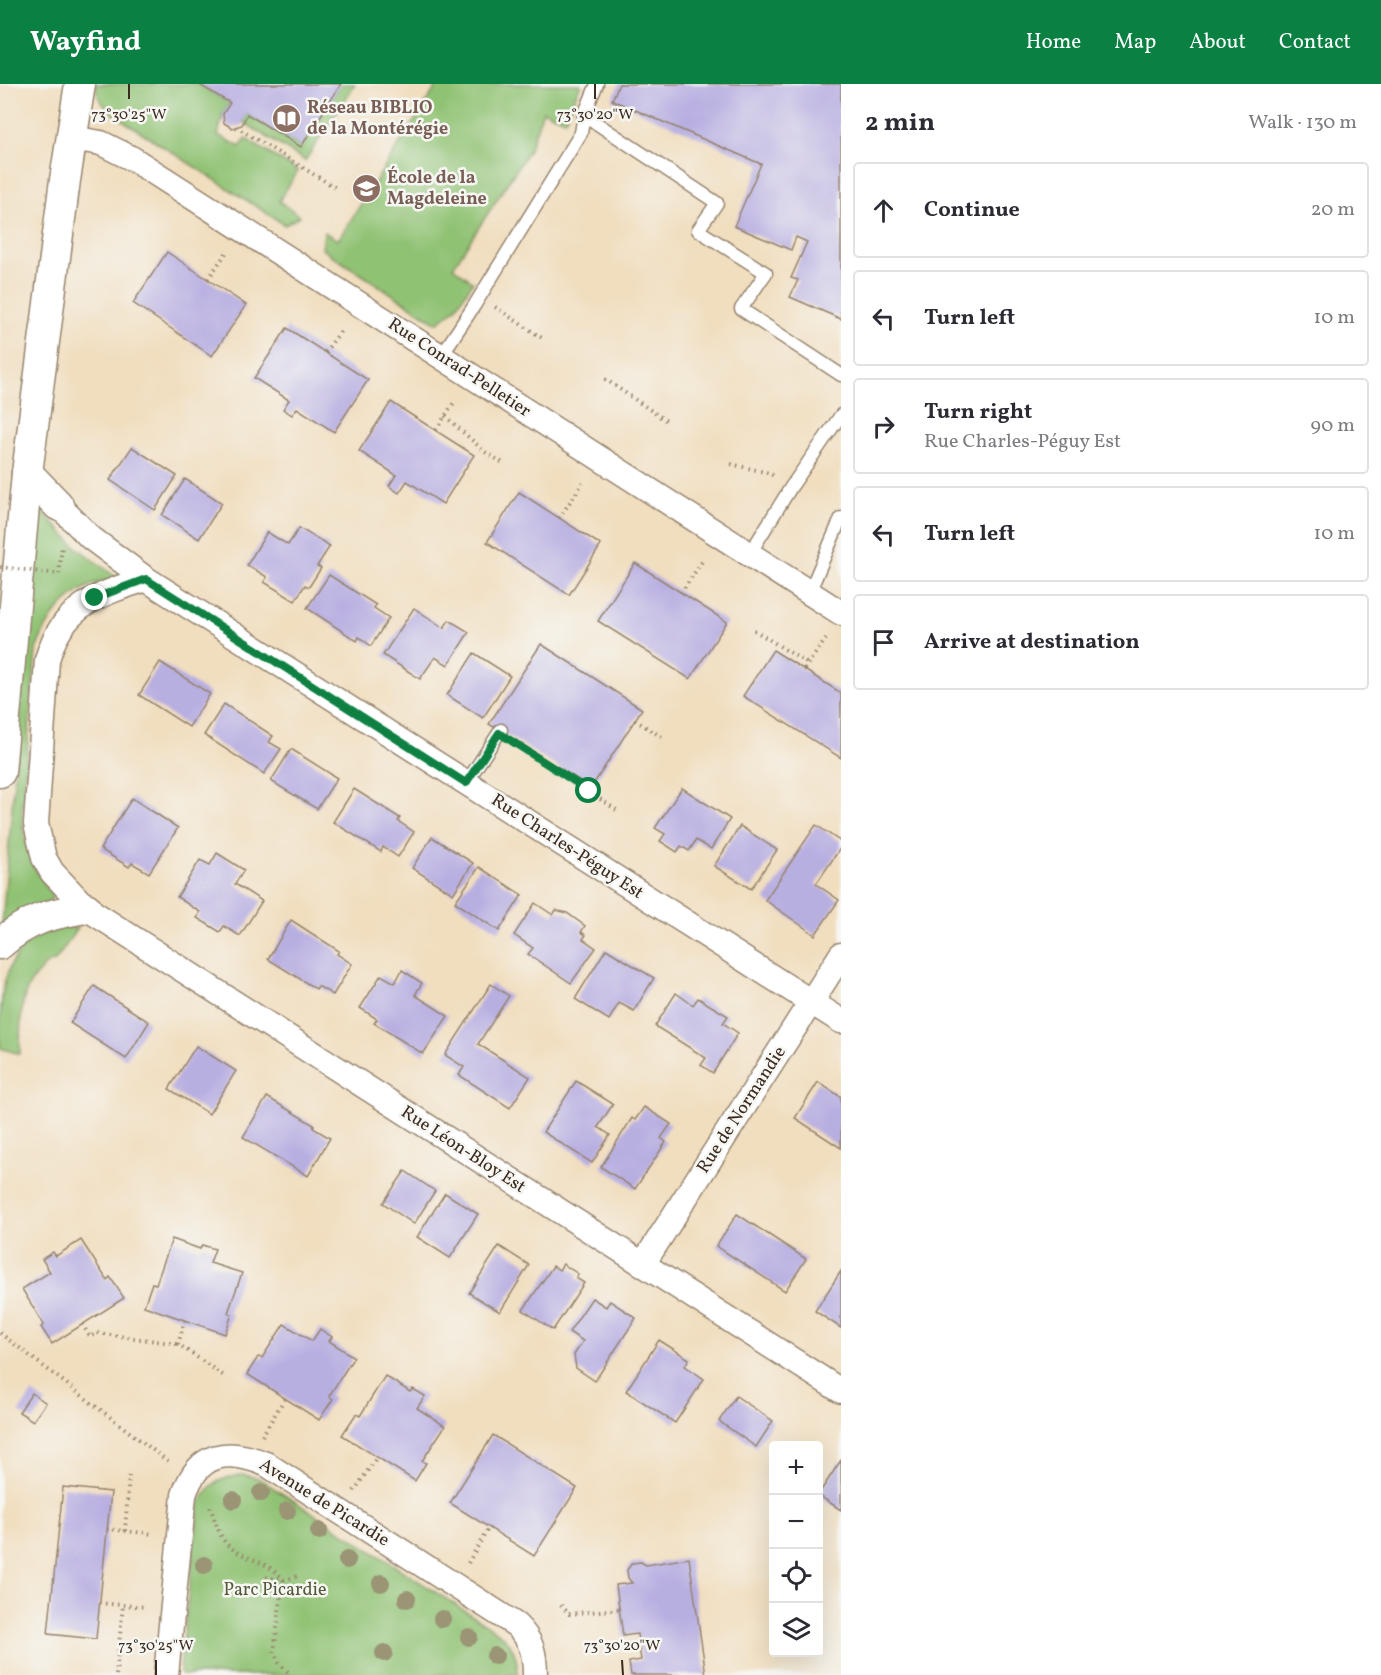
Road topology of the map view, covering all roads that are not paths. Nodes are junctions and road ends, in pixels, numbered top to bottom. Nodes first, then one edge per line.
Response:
1 (80, 84) edge
2 (597, 84) edge
3 (584, 115) junction
4 (71, 138) junction
5 (441, 356) junction
6 (841, 375) edge
7 (841, 415) edge
8 (27, 473) junction
9 (58, 505) joint
10 (841, 518) edge
11 (749, 555) junction
12 (146, 579) junction
13 (809, 593) junction
14 (841, 613) edge
15 (500, 732) road end
16 (0, 772) edge
17 (466, 783) junction
18 (86, 908) junction
19 (0, 944) edge
20 (841, 955) edge
21 (811, 1002) junction
22 (841, 1022) edge
23 (643, 1264) junction
24 (841, 1391) edge
25 (166, 1675) edge
26 (535, 1675) edge

1 - 4 street
2 - 3 lane
3 - 5 lane
3 - 6 lane
4 - 5 street, Rue Conrad-Pelletier
4 - 8 street
5 - 11 street, Rue Conrad-Pelletier
7 - 11 lane
8 - 9 street
8 - 16 street
9 - 12 street, Rue Charles-Péguy Est
10 - 13 lane
11 - 13 street, Rue Conrad-Pelletier
12 - 17 street, Rue Charles-Péguy Est
12 - 18 street, Rue Léon-Bloy Est
13 - 14 street, Rue Conrad-Pelletier
15 - 17 lane
17 - 21 street, Rue Charles-Péguy Est
18 - 19 street
18 - 23 street, Rue Léon-Bloy Est
20 - 21 street, Rue de Normandie
21 - 22 street, Rue Charles-Péguy Est
21 - 23 street, Rue de Normandie
23 - 24 street, Rue Léon-Bloy Est
25 - 26 street, Avenue de Picardie

